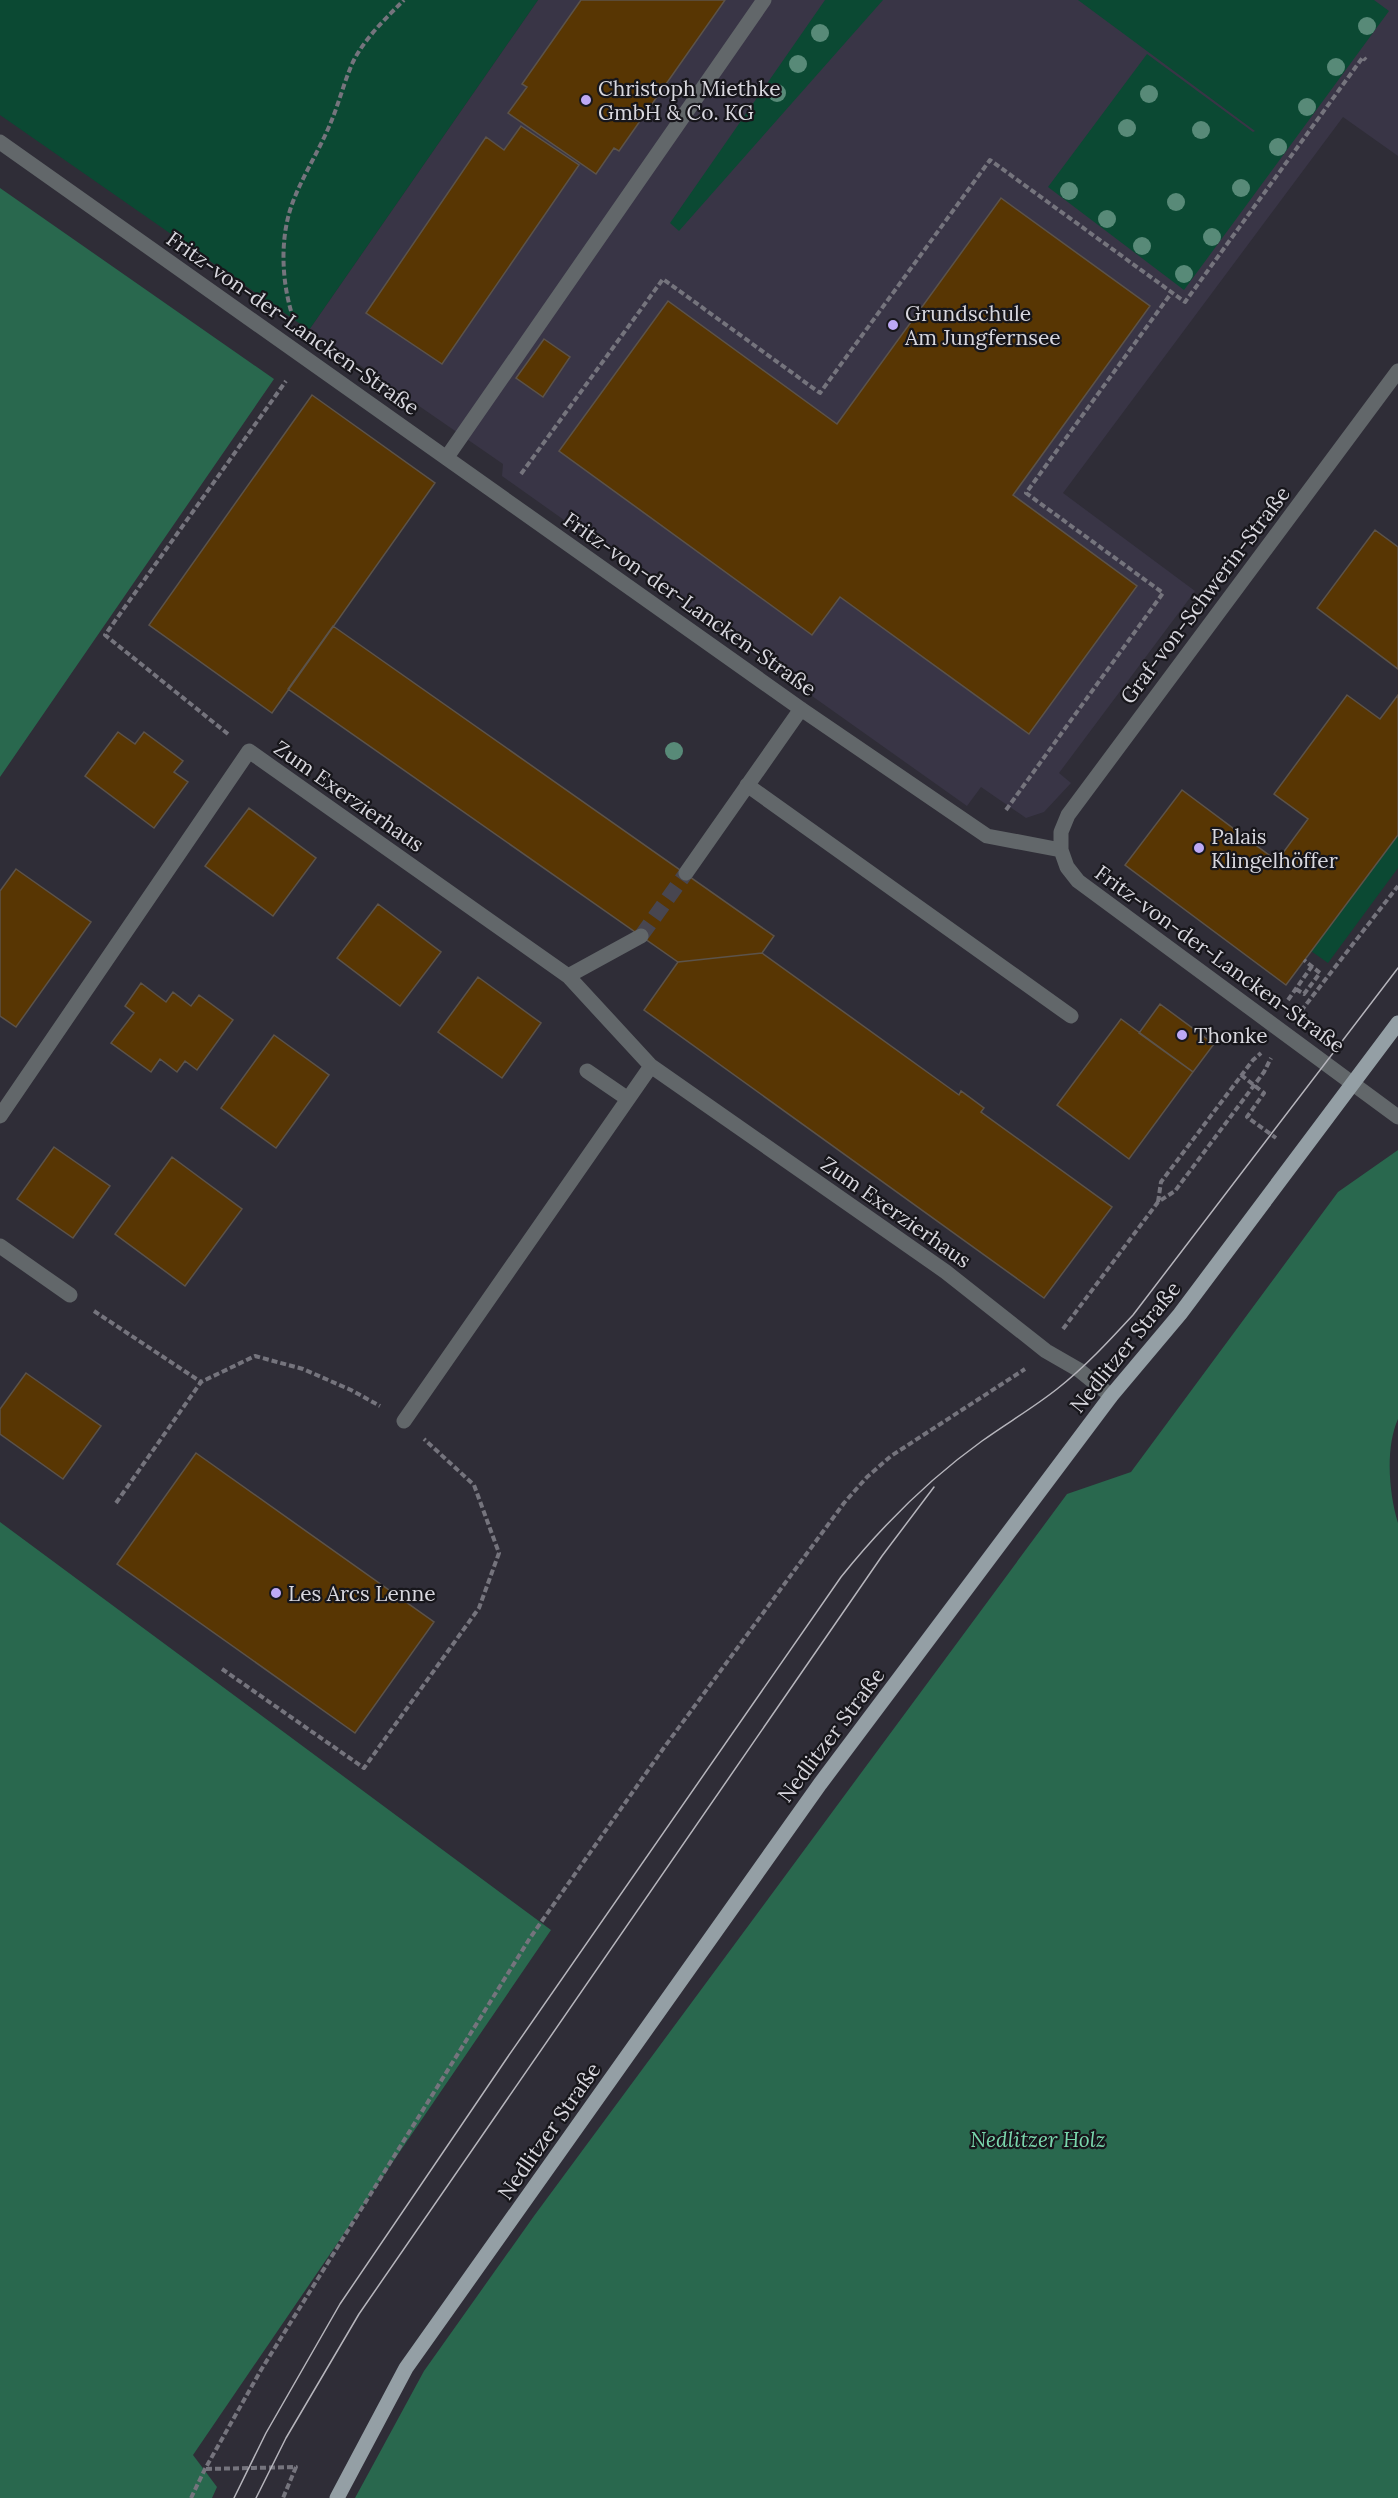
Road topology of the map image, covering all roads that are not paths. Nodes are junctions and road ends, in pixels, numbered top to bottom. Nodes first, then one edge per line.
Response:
1 (764, 0) edge
2 (0, 142) edge
3 (1398, 371) edge
4 (447, 458) junction
5 (801, 709) junction
6 (747, 785) junction
7 (1061, 850) junction
8 (686, 873) tunnel mouth
9 (641, 936) tunnel mouth
10 (568, 976) junction
11 (1071, 1016) dead end
12 (1398, 1023) edge
13 (651, 1066) junction
14 (587, 1071) dead end
15 (1353, 1083) junction
16 (628, 1099) junction
17 (0, 1116) edge
18 (1398, 1117) edge
19 (0, 1246) edge
20 (70, 1295) road end
21 (1112, 1396) junction
22 (404, 1420) road end
23 (337, 2498) edge

1 - 4 street
2 - 4 street, Fritz-von-der-Lancken-Straße
3 - 7 street, Graf-von-Schwerin-Straße
4 - 5 street, Fritz-von-der-Lancken-Straße
5 - 6 street
5 - 7 street, Fritz-von-der-Lancken-Straße
6 - 8 street
6 - 11 street
7 - 15 street, Fritz-von-der-Lancken-Straße
9 - 10 street
10 - 13 street, Zum Exerzierhaus
10 - 17 street, Zum Exerzierhaus
12 - 15 main road, Nedlitzer Straße
13 - 16 street
13 - 21 street, Zum Exerzierhaus
14 - 16 street
15 - 18 street, Fritz-von-der-Lancken-Straße
15 - 21 main road, Nedlitzer Straße
16 - 22 street
19 - 20 street
21 - 23 main road, Nedlitzer Straße

